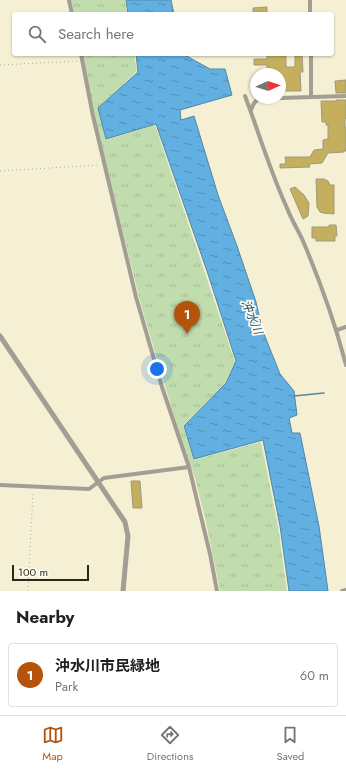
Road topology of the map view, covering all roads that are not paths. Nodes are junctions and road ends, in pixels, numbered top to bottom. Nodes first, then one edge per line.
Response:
1 (69, 0) edge
2 (310, 0) edge
3 (72, 12) edge
4 (310, 12) edge
5 (81, 56) edge
6 (311, 56) edge
7 (245, 96) dead end
8 (346, 96) edge
9 (311, 97) junction
10 (286, 98) edge
11 (254, 104) edge
12 (251, 111) junction
13 (346, 327) edge
14 (337, 330) junction
15 (0, 336) edge
16 (346, 365) edge
17 (189, 467) junction
18 (98, 482) junction
19 (0, 486) edge
20 (346, 590) edge
21 (123, 591) edge
22 (217, 591) edge
23 (342, 591) edge

1 - 3 street
2 - 4 street
5 - 17 street
6 - 9 street
7 - 12 street
8 - 9 street
9 - 10 street
11 - 12 street
12 - 14 street
13 - 14 street
14 - 16 street
15 - 18 street
17 - 18 street
17 - 22 street
18 - 19 street
18 - 21 street
20 - 23 street

